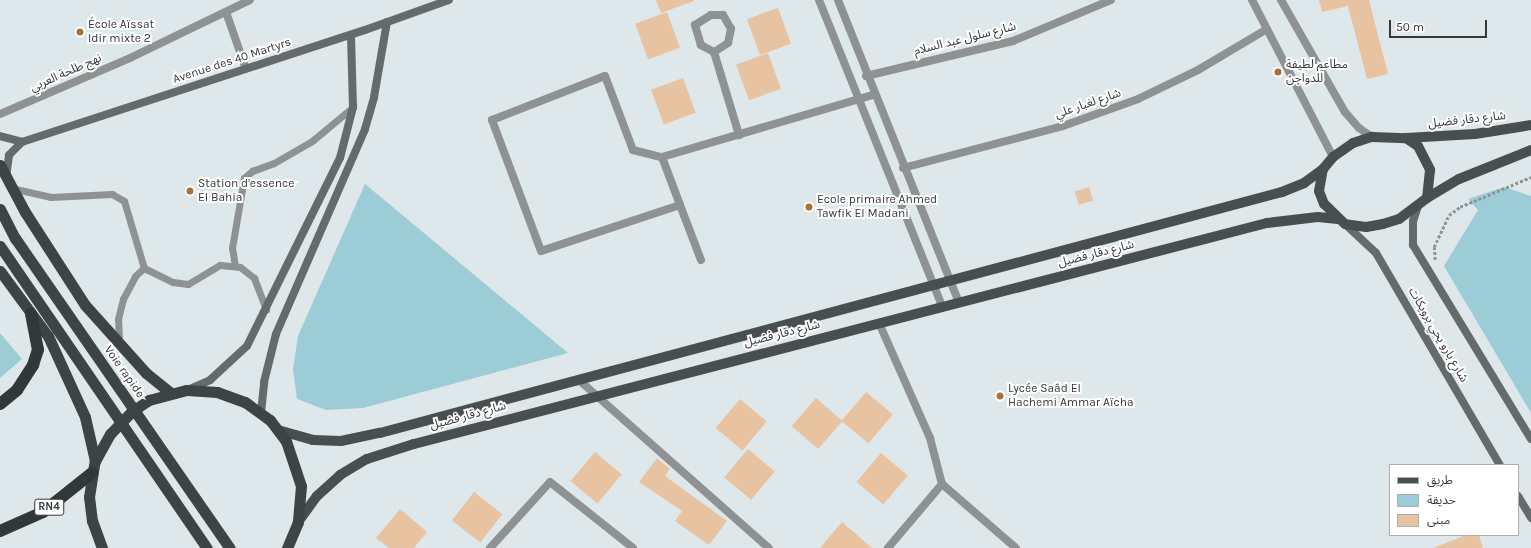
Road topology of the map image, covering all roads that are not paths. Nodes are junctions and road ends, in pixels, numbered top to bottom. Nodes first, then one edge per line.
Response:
1 (250, 0) edge
2 (449, 0) edge
3 (819, 0) edge
4 (838, 0) edge
5 (1111, 0) edge
6 (1252, 0) edge
7 (1281, 0) edge
8 (226, 12) junction
9 (387, 22) junction
10 (1267, 29) junction
11 (351, 35) junction
12 (714, 52) junction
13 (246, 69) junction
14 (866, 76) junction
15 (874, 95) junction
16 (858, 100) junction
17 (353, 107) junction
18 (0, 114) edge
19 (1531, 125) edge
20 (739, 135) junction
21 (0, 136) edge
22 (1372, 137) junction
23 (1406, 138) junction
24 (22, 142) junction
25 (1531, 150) edge
26 (662, 157) junction
27 (1333, 157) junction
28 (0, 165) edge
29 (903, 168) junction
30 (1323, 169) junction
31 (8, 183) junction
32 (1427, 198) junction
33 (680, 206) junction
34 (1418, 206) junction
35 (0, 209) edge
36 (1341, 222) junction
37 (308, 223) junction
38 (321, 230) junction
39 (0, 246) edge
40 (701, 260) dead end
41 (235, 266) junction
42 (144, 268) junction
43 (0, 271) edge
44 (950, 280) junction
45 (933, 285) junction
46 (958, 303) junction
47 (942, 306) junction
48 (266, 310) junction
49 (31, 314) junction
50 (879, 323) junction
51 (119, 345) junction
52 (580, 381) junction
53 (187, 390) junction
54 (170, 393) junction
55 (596, 395) junction
56 (0, 404) edge
57 (261, 413) junction
58 (278, 430) junction
59 (1531, 439) edge
60 (95, 461) junction
61 (1499, 464) edge
62 (92, 473) junction
63 (942, 484) junction
64 (1519, 498) edge
65 (1531, 518) edge
66 (298, 522) junction
67 (0, 531) edge
68 (290, 545) edge
69 (102, 548) edge
70 (207, 548) edge
71 (230, 548) edge
72 (490, 548) edge
73 (633, 548) edge
74 (769, 548) edge
75 (888, 548) edge
76 (1016, 548) edge

1 - 8 street, نهج طلحة العربي
2 - 9 main road, Avenue des 40 Martyrs
3 - 16 street
4 - 14 street
5 - 14 street, شارع سلول عبد السلام
6 - 10 street
7 - 22 street
8 - 13 street
8 - 18 street, نهج طلحة العربي
9 - 11 main road, Avenue des 40 Martyrs
9 - 38 main road
10 - 27 street
10 - 29 street, شارع لغبار علي
11 - 13 main road, Avenue des 40 Martyrs
11 - 17 main road
12 - 12 street
12 - 20 street
13 - 24 main road, Avenue des 40 Martyrs
14 - 15 street
15 - 16 street
15 - 29 street
16 - 20 street
16 - 45 street
17 - 37 main road
17 - 41 lane
19 - 23 main road, شارع دقار فضيل
20 - 26 street
21 - 24 main road
22 - 23 main road
22 - 27 main road
23 - 32 main road
24 - 31 main road
25 - 32 main road
26 - 33 street
26 - 33 street
27 - 30 main road
28 - 31 highway
29 - 44 street
30 - 36 main road
30 - 44 main road, شارع دقار فضيل
31 - 42 lane
31 - 51 highway
32 - 34 main road
33 - 40 street
34 - 36 main road
34 - 59 main road, شارع بارو يحي برويكات
35 - 71 highway, Voie rapide, bridge
36 - 46 main road, شارع دقار فضيل
36 - 61 main road, شارع بارو يحي برويكات
37 - 38 main road
37 - 48 main road
38 - 57 main road
39 - 70 highway, bridge
41 - 42 lane
41 - 48 lane
42 - 51 lane
43 - 49 highway
44 - 45 main road, شارع دقار فضيل
44 - 46 street
45 - 47 street
45 - 52 main road, شارع دقار فضيل
46 - 47 main road, شارع دقار فضيل
47 - 50 main road, شارع دقار فضيل
48 - 53 main road
49 - 56 highway
49 - 60 highway
50 - 55 main road, شارع دقار فضيل
50 - 63 street
51 - 54 highway
52 - 55 street
52 - 58 main road, شارع دقار فضيل
53 - 54 highway
53 - 57 highway
54 - 60 highway
55 - 66 main road, شارع دقار فضيل
55 - 74 street
57 - 58 highway
58 - 66 highway
60 - 62 highway
62 - 67 highway, RN4
62 - 69 highway
63 - 75 street
63 - 76 street
64 - 65 main road
66 - 68 highway
72 - 73 street

